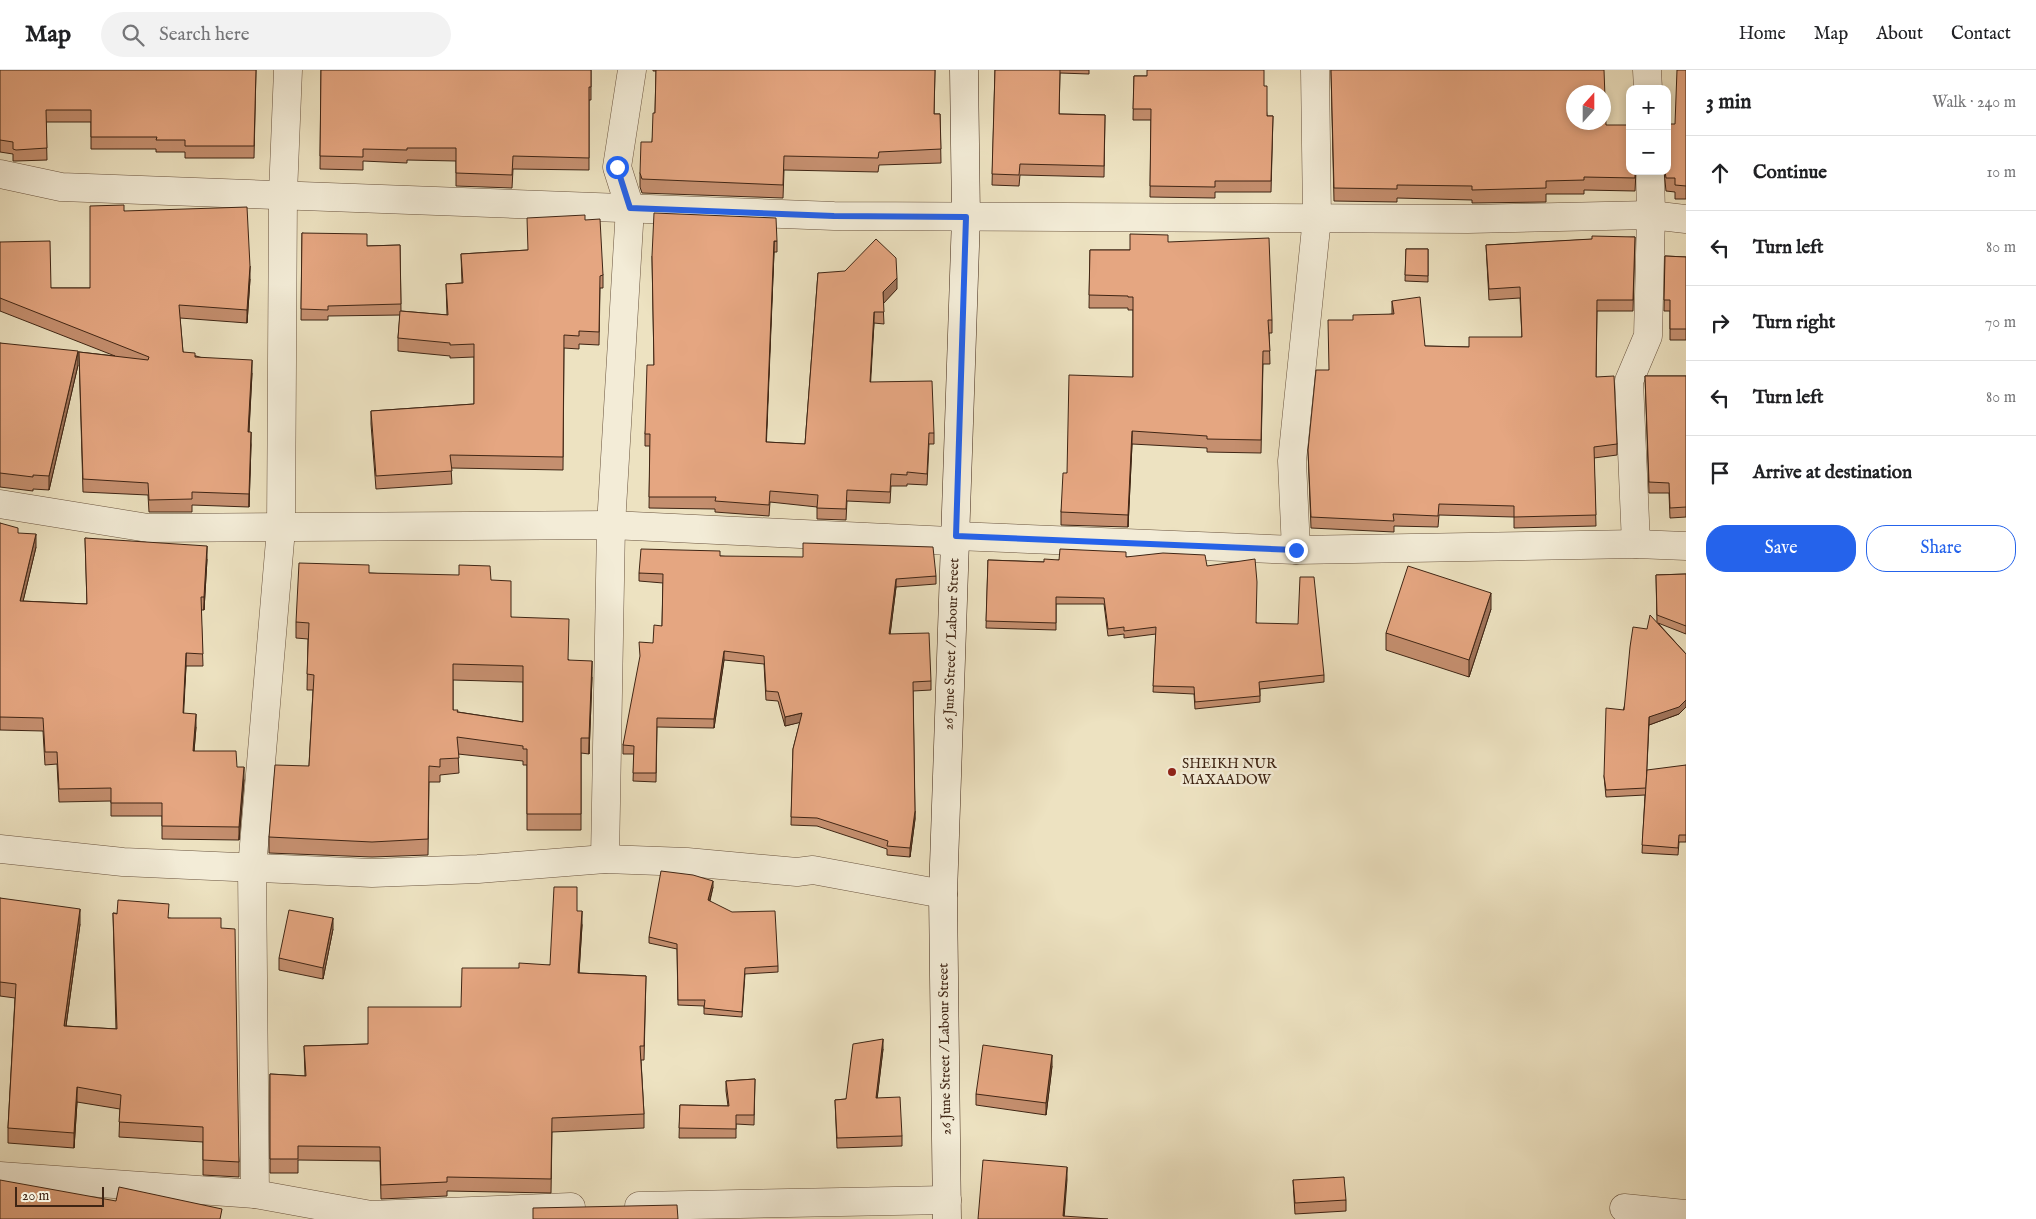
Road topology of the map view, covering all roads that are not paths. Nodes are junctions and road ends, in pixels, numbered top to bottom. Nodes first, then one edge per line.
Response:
1 (288, 70) edge
2 (632, 70) edge
3 (964, 70) edge
4 (1315, 70) edge
5 (1647, 70) edge
6 (1648, 85) edge
7 (0, 174) edge
8 (1650, 175) edge
9 (282, 194) junction
10 (630, 208) junction
11 (1651, 215) junction
12 (966, 217) junction
13 (1318, 218) junction
14 (1686, 219) edge
15 (0, 504) edge
16 (611, 526) junction
17 (281, 529) junction
18 (956, 536) junction
19 (1636, 544) junction
20 (1686, 546) edge
21 (1296, 550) junction
22 (0, 849) edge
23 (604, 859) junction
24 (252, 868) junction
25 (943, 894) junction
26 (0, 1176) edge
27 (254, 1194) junction
28 (1624, 1208) dead end
29 (947, 1210) edge
30 (1686, 1214) edge

1 - 9 street
2 - 10 street
3 - 12 street, 26 June Street / Labour Street
4 - 13 street
5 - 6 street
7 - 9 street
8 - 11 street
9 - 10 street
9 - 17 street
10 - 12 street
10 - 16 street
11 - 13 street
11 - 14 street
11 - 19 street
12 - 13 street
12 - 18 street, 26 June Street / Labour Street
13 - 21 street
15 - 17 street
16 - 17 street
16 - 18 street
16 - 23 street
17 - 24 street
18 - 21 street
18 - 25 street, 26 June Street / Labour Street
19 - 20 street
19 - 21 street
22 - 24 street
23 - 24 street
23 - 25 street
24 - 27 street
25 - 29 street, 26 June Street / Labour Street
26 - 27 street
27 - 29 street
28 - 30 street

